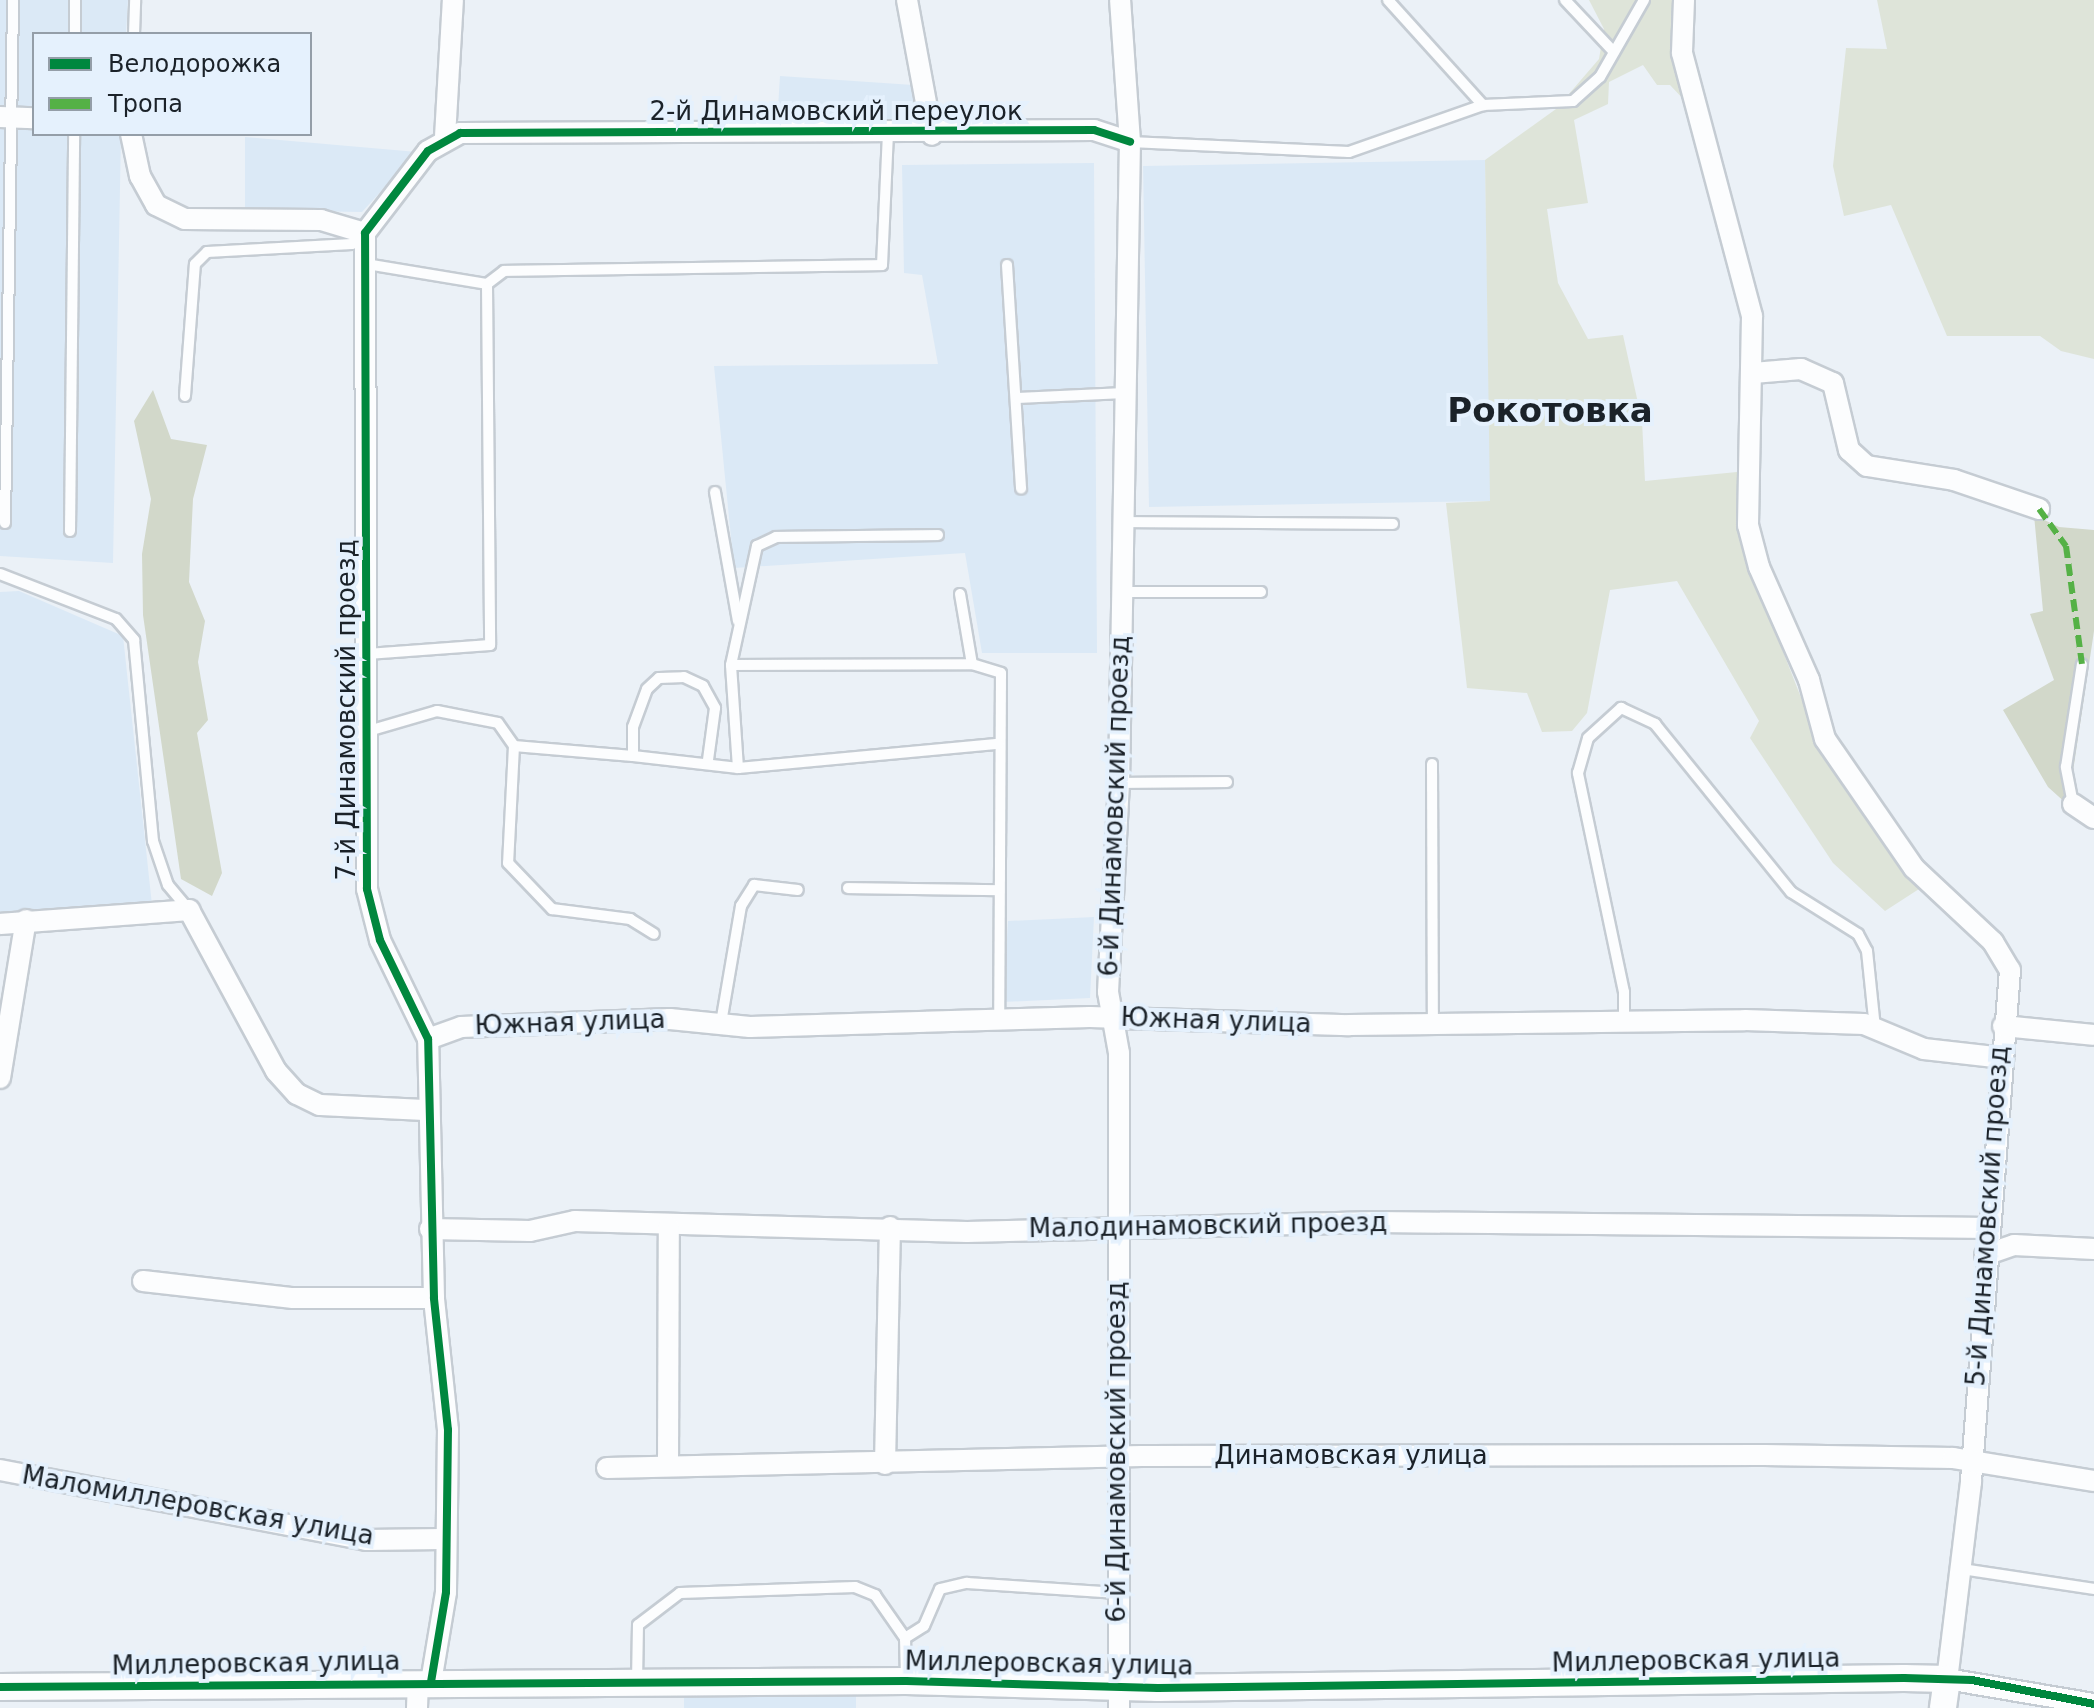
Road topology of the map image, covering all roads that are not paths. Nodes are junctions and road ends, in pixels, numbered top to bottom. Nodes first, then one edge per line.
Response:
1 (13, 0) edge
2 (75, 0) edge
3 (135, 0) edge
4 (453, 0) edge
5 (907, 0) edge
6 (1120, 0) edge
7 (1388, 0) edge
8 (1565, 0) edge
9 (1644, 0) edge
10 (1684, 0) edge
11 (75, 32) edge
12 (134, 32) edge
13 (1614, 52) junction
14 (1483, 105) junction
15 (6, 117) edge
16 (32, 118) edge
17 (888, 131) junction
18 (932, 135) junction
19 (74, 136) edge
20 (132, 136) edge
21 (445, 137) junction
22 (1130, 142) junction
23 (365, 233) junction
24 (366, 264) junction
25 (1007, 265) dead end
26 (487, 284) junction
27 (1753, 373) junction
28 (1125, 393) junction
29 (185, 396) dead end
30 (1017, 398) junction
31 (1021, 489) dead end
32 (715, 492) dead end
33 (2039, 509) dead end
34 (1122, 522) junction
35 (5, 523) dead end
36 (1393, 524) dead end
37 (70, 531) dead end
38 (938, 535) dead end
39 (0, 574) edge
40 (1122, 592) junction
41 (1261, 592) dead end
42 (960, 594) dead end
43 (738, 623) junction
44 (367, 654) junction
45 (972, 664) junction
46 (2082, 664) dead end
47 (731, 665) junction
48 (365, 732) junction
49 (999, 744) junction
50 (514, 746) junction
51 (633, 756) junction
52 (708, 760) junction
53 (1432, 764) dead end
54 (738, 768) junction
55 (1227, 782) dead end
56 (1119, 783) junction
57 (2073, 804) joint
58 (2094, 818) edge
59 (848, 888) dead end
60 (798, 890) dead end
61 (996, 890) junction
62 (189, 910) junction
63 (26, 920) junction
64 (0, 924) edge
65 (654, 934) dead end
66 (6, 1011) edge
67 (999, 1018) junction
68 (1111, 1019) junction
69 (721, 1023) junction
70 (1624, 1023) junction
71 (1433, 1025) junction
72 (2003, 1026) junction
73 (1875, 1028) junction
74 (2094, 1035) edge
75 (428, 1039) junction
76 (2003, 1058) junction
77 (0, 1078) edge
78 (425, 1110) junction
79 (1118, 1226) junction
80 (669, 1227) junction
81 (890, 1227) junction
82 (1988, 1228) junction
83 (430, 1229) junction
84 (2094, 1249) edge
85 (1985, 1255) junction
86 (143, 1281) dead end
87 (434, 1298) junction
88 (1121, 1457) junction
89 (1970, 1461) junction
90 (885, 1464) junction
91 (668, 1465) junction
92 (607, 1468) dead end
93 (0, 1470) edge
94 (2094, 1481) edge
95 (443, 1539) junction
96 (1962, 1569) junction
97 (2094, 1589) edge
98 (1118, 1593) junction
99 (905, 1638) junction
100 (1947, 1679) junction
101 (906, 1681) junction
102 (637, 1682) junction
103 (0, 1687) edge
104 (422, 1691) edge
105 (1119, 1696) edge
106 (2094, 1704) edge
107 (1943, 1708) edge

1 - 15 lane
2 - 11 lane
3 - 12 lane
4 - 21 street
5 - 18 street
6 - 22 street, 6-й Динамовский проезд
7 - 14 lane
8 - 13 lane
9 - 13 lane
10 - 27 street, 5-й Динамовский проезд
13 - 14 lane
14 - 22 lane
15 - 16 street
15 - 35 lane
17 - 18 street, 2-й Динамовский переулок
17 - 21 street, 2-й Динамовский переулок
17 - 26 lane
18 - 22 street, 2-й Динамовский переулок
19 - 37 lane
20 - 23 street
21 - 23 street
22 - 28 street, 6-й Динамовский проезд
23 - 24 street, 7-й Динамовский проезд
23 - 29 lane
24 - 26 lane
24 - 44 street, 7-й Динамовский проезд
25 - 30 lane
26 - 44 lane
27 - 33 street
27 - 72 street, 5-й Динамовский проезд
28 - 30 lane
28 - 34 street, 6-й Динамовский проезд
30 - 31 lane
32 - 43 lane
34 - 36 lane
34 - 40 street, 6-й Динамовский проезд
38 - 43 lane
39 - 62 lane
40 - 41 lane
40 - 56 street, 6-й Динамовский проезд
42 - 45 lane
43 - 47 lane
44 - 48 street, 7-й Динамовский проезд
45 - 47 lane
45 - 49 lane
46 - 57 lane
47 - 54 lane
48 - 50 lane
48 - 75 street, 7-й Динамовский проезд
49 - 54 lane
49 - 61 lane
50 - 51 lane
50 - 65 lane
51 - 52 lane
51 - 52 lane
52 - 54 lane
53 - 71 lane
55 - 56 lane
56 - 68 street, 6-й Динамовский проезд
57 - 58 street
59 - 61 lane
60 - 69 lane
61 - 67 lane
62 - 63 street
62 - 78 street
63 - 64 street
63 - 66 street
66 - 77 street
67 - 68 street, Южная улица
67 - 69 street, Южная улица
68 - 71 street, Южная улица
68 - 79 street, 6-й Динамовский проезд
69 - 75 street, Южная улица
70 - 71 street, Южная улица
70 - 73 street, Южная улица
70 - 73 lane
72 - 74 street
72 - 76 street, 5-й Динамовский проезд
73 - 76 street, Южная улица
75 - 78 street, 7-й Динамовский проезд
76 - 82 street, 5-й Динамовский проезд
78 - 83 street, 7-й Динамовский проезд
79 - 81 street, Малодинамовский проезд
79 - 82 street, Малодинамовский проезд
79 - 88 street, 6-й Динамовский проезд
80 - 81 street, Малодинамовский проезд
80 - 83 street, Малодинамовский проезд
80 - 91 street
81 - 90 street
82 - 85 street, 5-й Динамовский проезд
83 - 87 street, 7-й Динамовский проезд
84 - 85 street
85 - 89 street, 5-й Динамовский проезд
86 - 87 street
87 - 95 street, 7-й Динамовский проезд
88 - 89 street, Динамовская улица
88 - 90 street, Динамовская улица
88 - 98 street, 6-й Динамовский проезд
89 - 94 street, Динамовская улица
89 - 96 street, 5-й Динамовский проезд
90 - 91 street, Динамовская улица
91 - 92 street, Динамовская улица
93 - 95 street, Маломиллеровская улица
95 - 104 street, 7-й Динамовский проезд
96 - 97 lane
96 - 100 street, 5-й Динамовский проезд
98 - 99 lane
98 - 105 street, 6-й Динамовский проезд
99 - 101 lane
99 - 102 lane
100 - 105 street, Миллеровская улица
100 - 106 street, Миллеровская улица
100 - 107 street, 5-й Динамовский проезд
101 - 102 street, Миллеровская улица
101 - 105 street, Миллеровская улица
102 - 104 street, Миллеровская улица
103 - 104 street, Миллеровская улица

